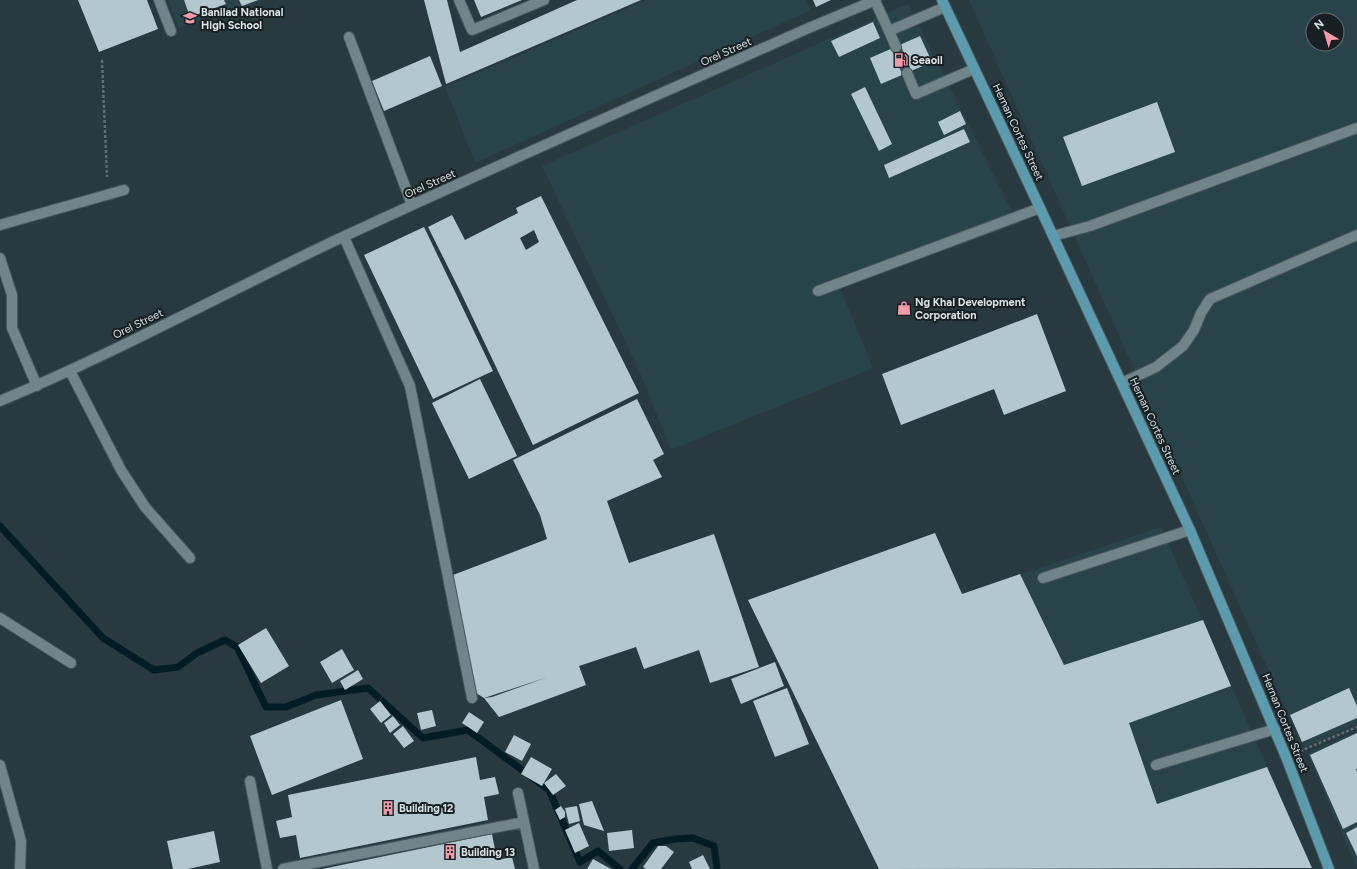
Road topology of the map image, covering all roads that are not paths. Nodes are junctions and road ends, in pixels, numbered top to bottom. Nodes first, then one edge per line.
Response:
1 (159, 0) edge
2 (459, 0) edge
3 (544, 0) edge
4 (875, 0) edge
5 (943, 3) edge
6 (171, 31) dead end
7 (889, 31) junction
8 (349, 37) dead end
9 (896, 47) tunnel mouth
10 (974, 69) junction
11 (907, 73) tunnel mouth
12 (1357, 128) edge
13 (124, 190) dead end
14 (412, 205) junction
15 (1040, 208) junction
16 (0, 225) edge
17 (1357, 234) edge
18 (1053, 236) junction
19 (344, 237) junction
20 (0, 258) edge
21 (818, 291) dead end
22 (70, 371) junction
23 (1122, 383) junction
24 (37, 386) junction
25 (0, 401) edge
26 (1190, 530) junction
27 (190, 558) dead end
28 (1043, 578) dead end
29 (0, 618) edge
30 (71, 663) dead end
31 (472, 698) dead end
32 (1275, 729) junction
33 (0, 765) edge
34 (1156, 765) dead end
35 (250, 781) dead end
36 (518, 793) dead end
37 (524, 822) junction
38 (20, 869) edge
39 (267, 869) edge
40 (284, 869) edge
41 (534, 869) edge
42 (1329, 869) edge

1 - 6 street
2 - 3 street
4 - 7 street
4 - 14 street, Orel Street
5 - 7 street
5 - 10 main road, Hernan Cortes Street
7 - 9 street
8 - 14 street
10 - 11 street
10 - 15 main road, Hernan Cortes Street
12 - 18 street
13 - 16 street
14 - 19 street, Orel Street
15 - 18 main road, Hernan Cortes Street
15 - 21 street
17 - 23 street
18 - 23 main road, Hernan Cortes Street
19 - 22 street, Orel Street
19 - 31 street
20 - 24 street
22 - 24 street, Orel Street
22 - 27 street
23 - 26 main road, Hernan Cortes Street
24 - 25 street, Orel Street
26 - 28 street
26 - 32 main road, Hernan Cortes Street
29 - 30 street
32 - 34 street
32 - 42 main road, Hernan Cortes Street
33 - 38 street
35 - 39 street
36 - 37 street
37 - 40 street
37 - 41 street

